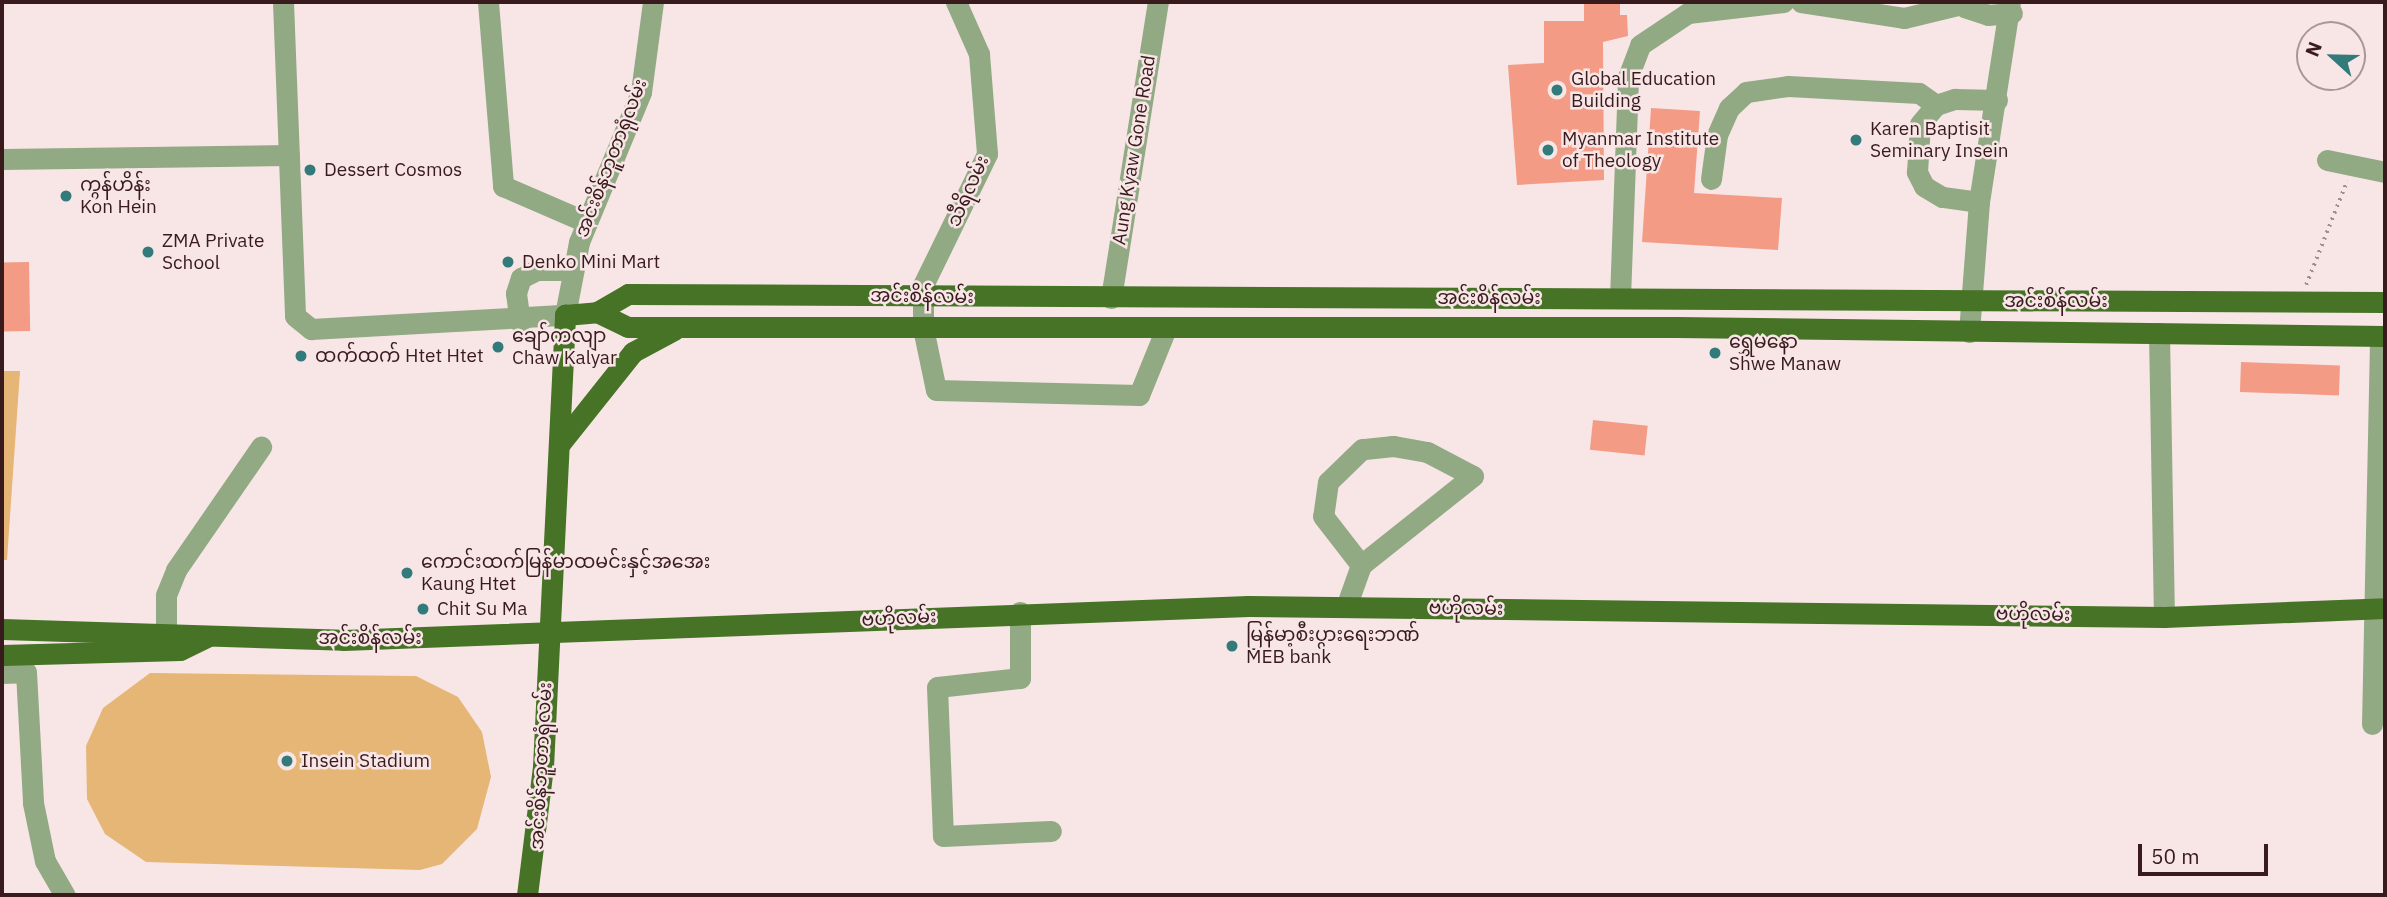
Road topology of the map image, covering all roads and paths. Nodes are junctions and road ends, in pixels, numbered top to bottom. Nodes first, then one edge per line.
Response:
1 (283, 2) edge
2 (488, 2) edge
3 (653, 2) edge
4 (956, 2) edge
5 (1158, 2) edge
6 (1783, 2) edge
7 (1801, 2) edge
8 (1967, 4) edge
9 (2011, 8) edge
10 (1997, 100) junction
11 (1936, 105) junction
12 (289, 155) junction
13 (2, 159) edge
14 (2327, 160) dead end
15 (2353, 165) junction
16 (2385, 172) edge
17 (1711, 179) dead end
18 (1979, 202) junction
19 (586, 222) junction
20 (573, 270) junction
21 (924, 296) junction
22 (1111, 298) junction
23 (1283, 298) junction
24 (1502, 298) junction
25 (1620, 298) junction
26 (1677, 298) junction
27 (1969, 301) junction
28 (2385, 302) edge
29 (2301, 303) junction
30 (597, 312) junction
31 (565, 315) junction
32 (520, 322) junction
33 (690, 326) junction
34 (1676, 327) junction
35 (923, 328) junction
36 (1501, 328) junction
37 (1284, 330) junction
38 (1165, 331) junction
39 (1969, 332) junction
40 (2159, 333) junction
41 (2302, 334) junction
42 (2383, 336) edge
43 (559, 445) junction
44 (261, 447) dead end
45 (1361, 565) junction
46 (1346, 607) junction
47 (2378, 608) edge
48 (1020, 612) junction
49 (2164, 617) junction
50 (2, 629) edge
51 (166, 633) junction
52 (214, 634) junction
53 (547, 635) junction
54 (2, 655) edge
55 (2, 673) edge
56 (2372, 724) dead end
57 (1051, 831) dead end
58 (65, 895) edge
59 (527, 895) edge

1 - 12 street
2 - 19 street
3 - 19 street, အင်းစိန်ဘူတာရုံလမ်း
4 - 21 street, သီရိလမ်း
5 - 22 street, Aung Kyaw Gone Road
6 - 25 street
7 - 8 street
8 - 9 street
9 - 10 street
10 - 11 street
10 - 18 street
11 - 17 street
11 - 18 street
12 - 13 street
12 - 32 street
14 - 15 street
15 - 16 street
15 - 29 path
18 - 27 street
19 - 20 street, အင်းစိန်ဘူတာရုံလမ်း
20 - 31 street, အင်းစိန်ဘူတာရုံလမ်း
20 - 32 street
21 - 22 main road, အင်းစိန်လမ်း
21 - 30 main road, အင်းစိန်လမ်း
21 - 35 street, သီရိလမ်း
22 - 23 main road, အင်းစိန်လမ်း
23 - 24 main road, အင်းစိန်လမ်း
23 - 37 main road
24 - 25 main road, အင်းစိန်လမ်း
24 - 36 main road
25 - 26 main road, အင်းစိန်လမ်း
26 - 27 main road, အင်းစိန်လမ်း
26 - 34 main road
27 - 29 main road, အင်းစိန်လမ်း
27 - 39 street
28 - 29 main road, အင်းစိန်လမ်း
29 - 41 main road
30 - 31 main road, အင်းစိန်လမ်း
30 - 33 main road, အင်းစိန်လမ်း
31 - 32 street
31 - 43 main road
33 - 35 main road, အင်းစိန်လမ်း
33 - 43 main road, အင်းစိန်လမ်း
34 - 36 main road, အင်းစိန်လမ်း
34 - 39 main road, အင်းစိန်လမ်း
35 - 38 main road, အင်းစိန်လမ်း
35 - 38 street, သီရိလမ်း
36 - 37 main road, အင်းစိန်လမ်း
37 - 38 main road, အင်းစိန်လမ်း
39 - 40 main road, အင်းစိန်လမ်း
40 - 41 main road, အင်းစိန်လမ်း
40 - 49 street
41 - 42 main road, အင်းစိန်လမ်း
42 - 47 street
43 - 53 main road
44 - 51 street
45 - 45 street
45 - 46 street
46 - 48 main road, ဗဟိုလမ်း
46 - 49 main road, ဗဟိုလမ်း
47 - 49 main road, ဗဟိုလမ်း
47 - 56 street
48 - 53 main road, ဗဟိုလမ်း
48 - 57 street
50 - 51 main road, အင်းစိန်လမ်း
51 - 52 main road, အင်းစိန်လမ်း
52 - 53 main road, အင်းစိန်လမ်း
52 - 54 main road
53 - 59 main road, အင်းစိန်ဘူတာရုံလမ်း
55 - 58 street

